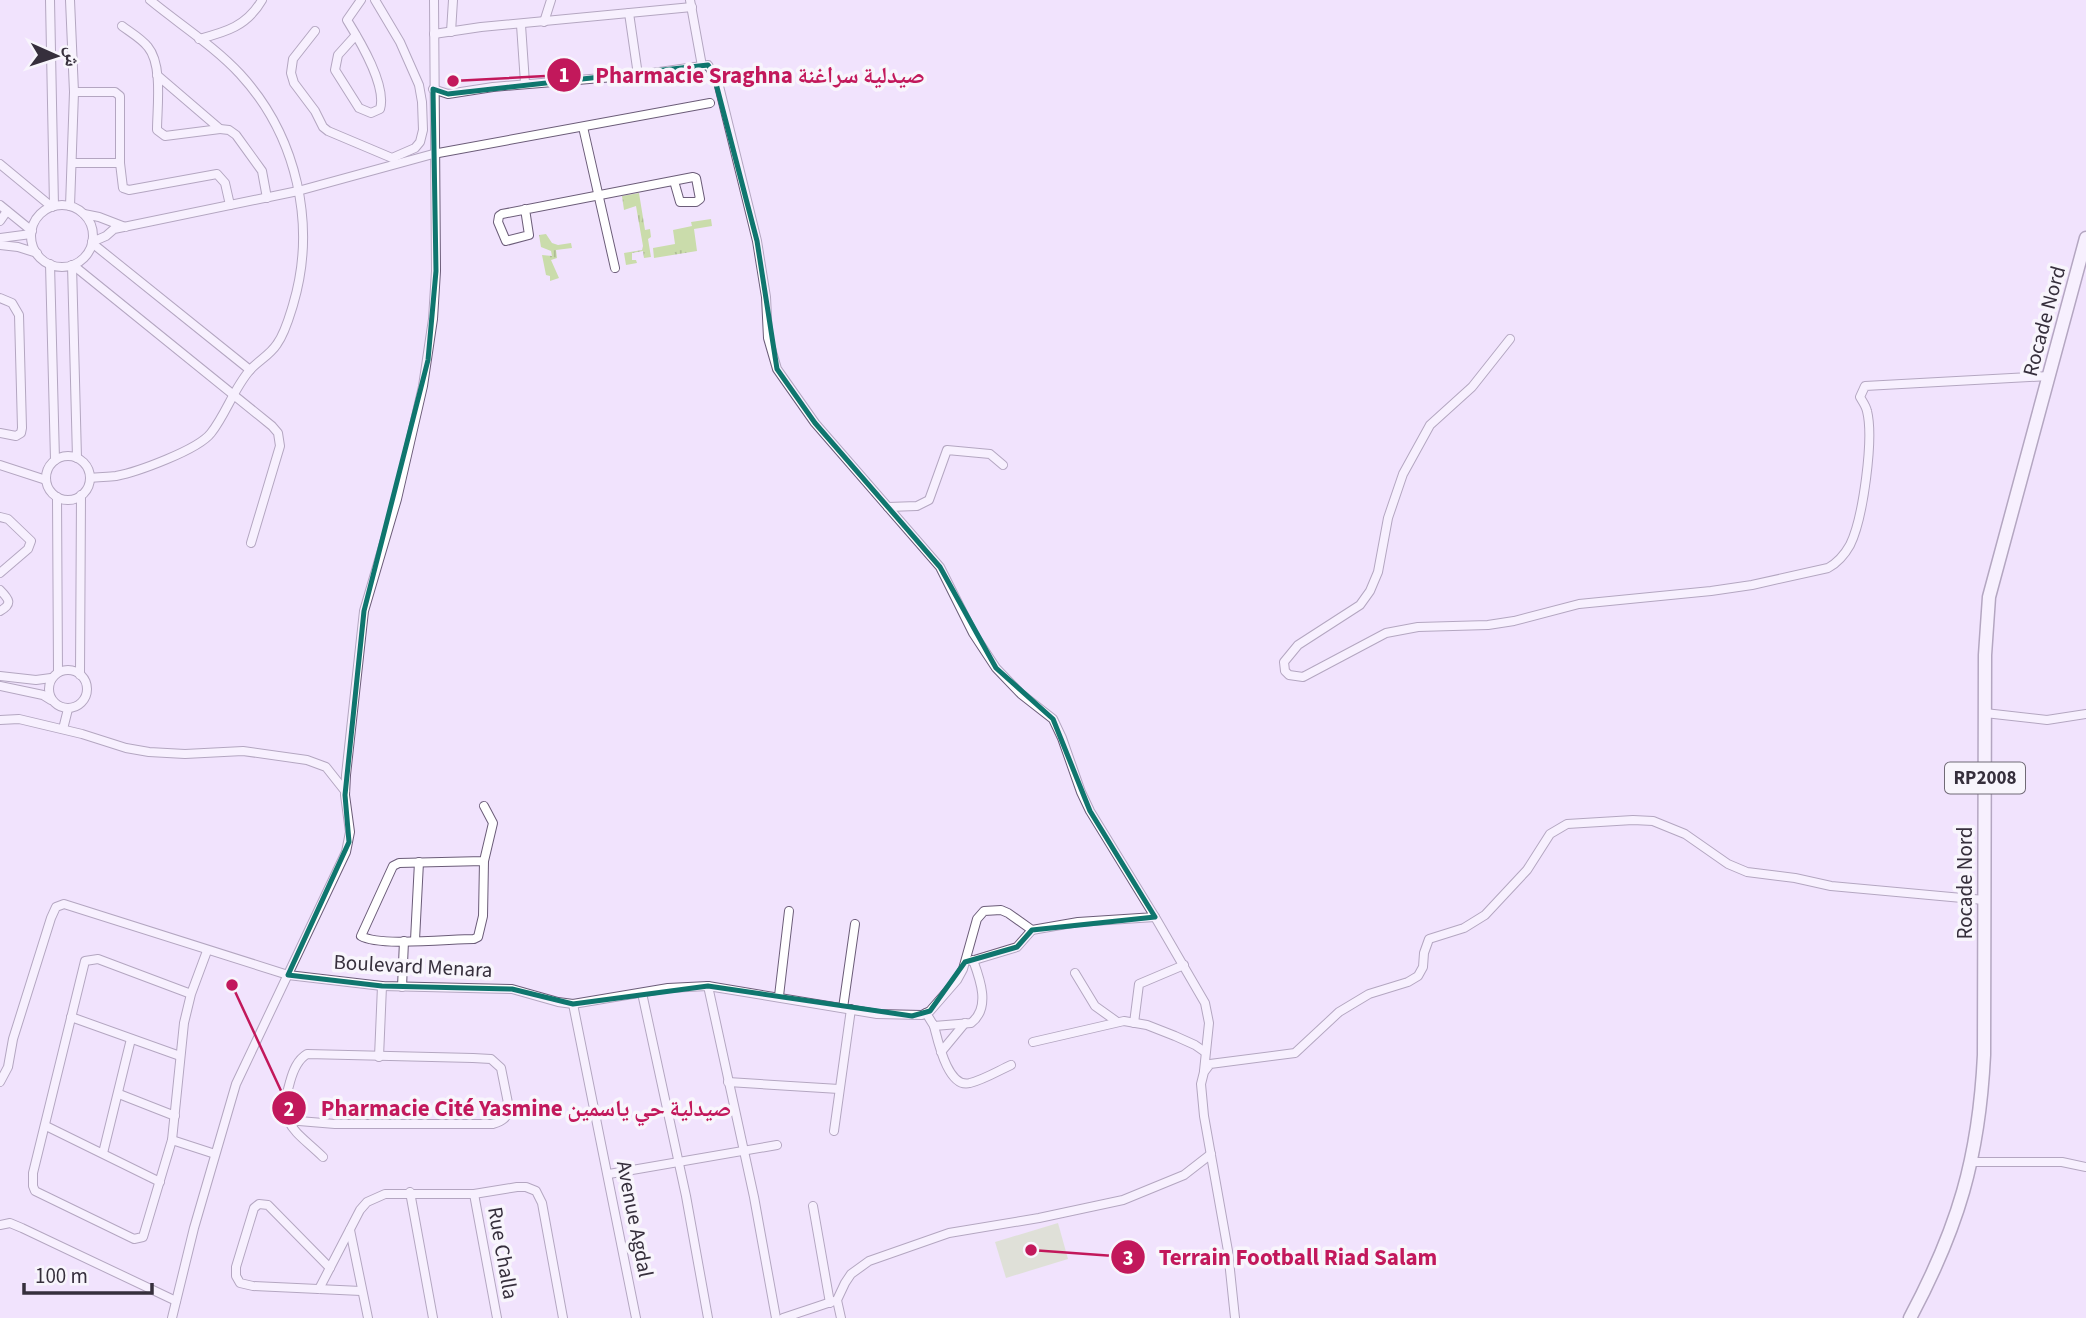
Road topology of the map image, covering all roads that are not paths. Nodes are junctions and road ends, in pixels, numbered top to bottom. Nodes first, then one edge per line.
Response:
1 (50, 0) edge
2 (70, 0) edge
3 (150, 0) edge
4 (262, 0) edge
5 (361, 0) edge
6 (375, 0) edge
7 (434, 0) edge
8 (453, 0) edge
9 (551, 0) edge
10 (691, 4) edge
11 (629, 13) junction
12 (544, 22) junction
13 (521, 25) junction
14 (122, 26) dead end
15 (315, 31) dead end
16 (451, 32) junction
17 (433, 34) junction
18 (356, 35) junction
19 (199, 39) junction
20 (702, 66) junction
21 (157, 75) junction
22 (638, 75) junction
23 (525, 83) junction
24 (433, 89) junction
25 (74, 92) junction
26 (710, 103) dead end
27 (583, 127) junction
28 (220, 129) junction
29 (433, 154) junction
30 (72, 163) junction
31 (120, 163) junction
32 (0, 164) edge
33 (674, 181) dead end
34 (298, 191) junction
35 (598, 194) junction
36 (267, 198) junction
37 (230, 205) junction
38 (53, 206) junction
39 (70, 206) junction
40 (3, 208) edge
41 (525, 209) junction
42 (84, 214) junction
43 (0, 221) edge
44 (125, 227) junction
45 (31, 232) junction
46 (0, 238) edge
47 (2086, 238) edge
48 (92, 242) junction
49 (0, 245) edge
50 (37, 253) junction
51 (50, 264) junction
52 (72, 265) junction
53 (615, 268) dead end
54 (0, 298) edge
55 (1510, 339) dead end
56 (250, 370) junction
57 (2049, 376) junction
58 (236, 394) junction
59 (0, 433) edge
60 (77, 458) junction
61 (55, 460) junction
62 (0, 465) edge
63 (1003, 465) dead end
64 (90, 478) junction
65 (46, 480) junction
66 (81, 495) junction
67 (57, 497) junction
68 (888, 507) junction
69 (0, 517) edge
70 (251, 543) dead end
71 (0, 573) edge
72 (0, 590) edge
73 (0, 611) edge
74 (55, 675) junction
75 (80, 675) junction
76 (0, 676) edge
77 (0, 686) edge
78 (51, 701) junction
79 (68, 709) junction
80 (1985, 713) junction
81 (2086, 714) edge
82 (0, 720) edge
83 (63, 729) junction
84 (345, 792) junction
85 (484, 806) dead end
86 (484, 861) junction
87 (419, 862) junction
88 (1984, 900) junction
89 (789, 911) dead end
90 (1155, 917) junction
91 (855, 924) dead end
92 (1032, 930) junction
93 (415, 940) junction
94 (404, 941) junction
95 (207, 951) junction
96 (969, 961) junction
97 (1184, 965) junction
98 (1076, 973) dead end
99 (288, 975) junction
100 (383, 986) junction
101 (708, 986) junction
102 (402, 987) junction
103 (642, 993) junction
104 (191, 994) junction
105 (779, 996) junction
106 (573, 1004) junction
107 (847, 1009) junction
108 (926, 1013) junction
109 (71, 1017) junction
110 (1116, 1021) junction
111 (965, 1023) junction
112 (1135, 1023) junction
113 (934, 1026) junction
114 (131, 1039) junction
115 (1033, 1042) dead end
116 (941, 1052) junction
117 (1205, 1052) junction
118 (180, 1056) junction
119 (379, 1057) junction
120 (1011, 1065) dead end
121 (1204, 1072) junction
122 (0, 1082) edge
123 (728, 1082) junction
124 (839, 1089) junction
125 (119, 1094) junction
126 (175, 1116) junction
127 (287, 1119) junction
128 (46, 1126) junction
129 (834, 1131) dead end
130 (172, 1139) junction
131 (777, 1144) dead end
132 (744, 1150) junction
133 (103, 1153) junction
134 (215, 1154) junction
135 (1211, 1154) junction
136 (323, 1157) dead end
137 (679, 1162) junction
138 (1972, 1162) junction
139 (2086, 1167) edge
140 (609, 1174) junction
141 (160, 1182) junction
142 (410, 1192) junction
143 (474, 1194) junction
144 (813, 1206) dead end
145 (0, 1225) edge
146 (350, 1230) junction
147 (330, 1268) junction
148 (319, 1289) junction
149 (361, 1291) junction
150 (176, 1301) junction
151 (833, 1301) junction
152 (172, 1318) edge
153 (368, 1318) edge
154 (433, 1318) edge
155 (497, 1318) edge
156 (563, 1318) edge
157 (636, 1318) edge
158 (708, 1318) edge
159 (776, 1318) edge
160 (783, 1318) edge
161 (841, 1318) edge
162 (1235, 1318) edge
163 (1910, 1318) edge

1 - 38 street
2 - 25 street
3 - 19 street
4 - 19 street
5 - 18 street
6 - 15 street
7 - 17 street
8 - 16 street
9 - 12 street
10 - 11 street
10 - 20 street
11 - 12 street
11 - 22 street
12 - 13 street
13 - 16 street
13 - 23 street
14 - 21 street
16 - 17 street
17 - 24 street
18 - 18 street
19 - 34 street
20 - 22 street
20 - 68 street
21 - 28 street
21 - 28 street
22 - 23 street
23 - 24 street
24 - 29 street
25 - 30 street
25 - 31 street
26 - 27 street
27 - 29 street
27 - 35 street
28 - 36 street
29 - 34 street
29 - 84 street
30 - 31 street
30 - 39 street
31 - 37 street
32 - 38 street
33 - 35 street
34 - 36 street
34 - 56 street
35 - 41 street
35 - 53 street
36 - 37 street
37 - 44 street
38 - 39 street
38 - 45 street
39 - 42 street
40 - 43 street
40 - 45 street
41 - 41 street
42 - 44 street
42 - 48 street
44 - 48 street
45 - 46 street
45 - 50 street
47 - 57 highway, Rocade Nord / RP2008
48 - 52 street
48 - 56 street
49 - 50 street
50 - 51 street
51 - 52 street
51 - 61 street
52 - 58 street
52 - 60 street
54 - 59 street
55 - 57 street
56 - 58 street
57 - 80 highway, Rocade Nord / RP2008
58 - 64 street
58 - 70 street
60 - 61 street
60 - 64 street
61 - 65 street
62 - 65 street
63 - 68 street
64 - 66 street
65 - 67 street
66 - 67 street
66 - 75 street
67 - 74 street
68 - 90 street
69 - 71 street
72 - 73 street
74 - 75 street
74 - 76 street
74 - 78 street
75 - 79 street
77 - 78 street
78 - 79 street
79 - 83 street
80 - 81 street
80 - 88 highway, Rocade Nord / RP2008
82 - 83 street
83 - 84 street
84 - 99 street
85 - 86 street
86 - 87 street
86 - 93 street
87 - 93 street
87 - 94 street
88 - 121 street
88 - 138 highway, Rocade Nord / RP2008
89 - 105 street
90 - 92 street
90 - 97 street
91 - 107 street
92 - 96 street
92 - 96 street
93 - 94 street
94 - 102 street
95 - 99 street, Boulevard Menara
95 - 104 street
95 - 122 street, Boulevard Menara
96 - 108 street
96 - 111 street
97 - 112 street
97 - 117 street
98 - 110 street
99 - 100 street, Boulevard Menara
99 - 134 street
100 - 102 street, Boulevard Menara
100 - 119 street
101 - 103 street, Boulevard Menara
101 - 105 street, Boulevard Menara
101 - 123 street
102 - 106 street, Boulevard Menara
103 - 106 street, Boulevard Menara
103 - 137 street
104 - 109 street
104 - 118 street
105 - 107 street, Boulevard Menara
106 - 140 street, Avenue Agdal
107 - 108 street, Boulevard Menara
107 - 124 street
108 - 113 street
109 - 114 street
109 - 128 street
110 - 112 street
110 - 115 street
111 - 113 street
111 - 116 street
112 - 117 street
113 - 116 street
114 - 118 street
114 - 125 street
116 - 120 street
117 - 121 street
118 - 126 street
119 - 127 street
119 - 127 street
121 - 135 street
123 - 124 street
123 - 132 street
124 - 129 street
125 - 126 street
125 - 133 street
126 - 130 street
127 - 136 street
128 - 133 street
128 - 141 street
130 - 134 street
130 - 141 street
131 - 132 street
132 - 137 street
132 - 159 street
133 - 141 street
134 - 150 street
135 - 151 street
135 - 162 street
137 - 140 street
137 - 158 street
138 - 139 street
138 - 163 highway, Rocade Nord / RP2008
140 - 157 street, Avenue Agdal
142 - 143 street
142 - 146 street
142 - 154 street
143 - 155 street, Rue Challa
143 - 156 street
144 - 151 street
145 - 150 street
146 - 147 street
146 - 149 street
147 - 148 street
147 - 148 street
148 - 149 street
149 - 153 street
150 - 152 street
151 - 160 street
151 - 161 street

